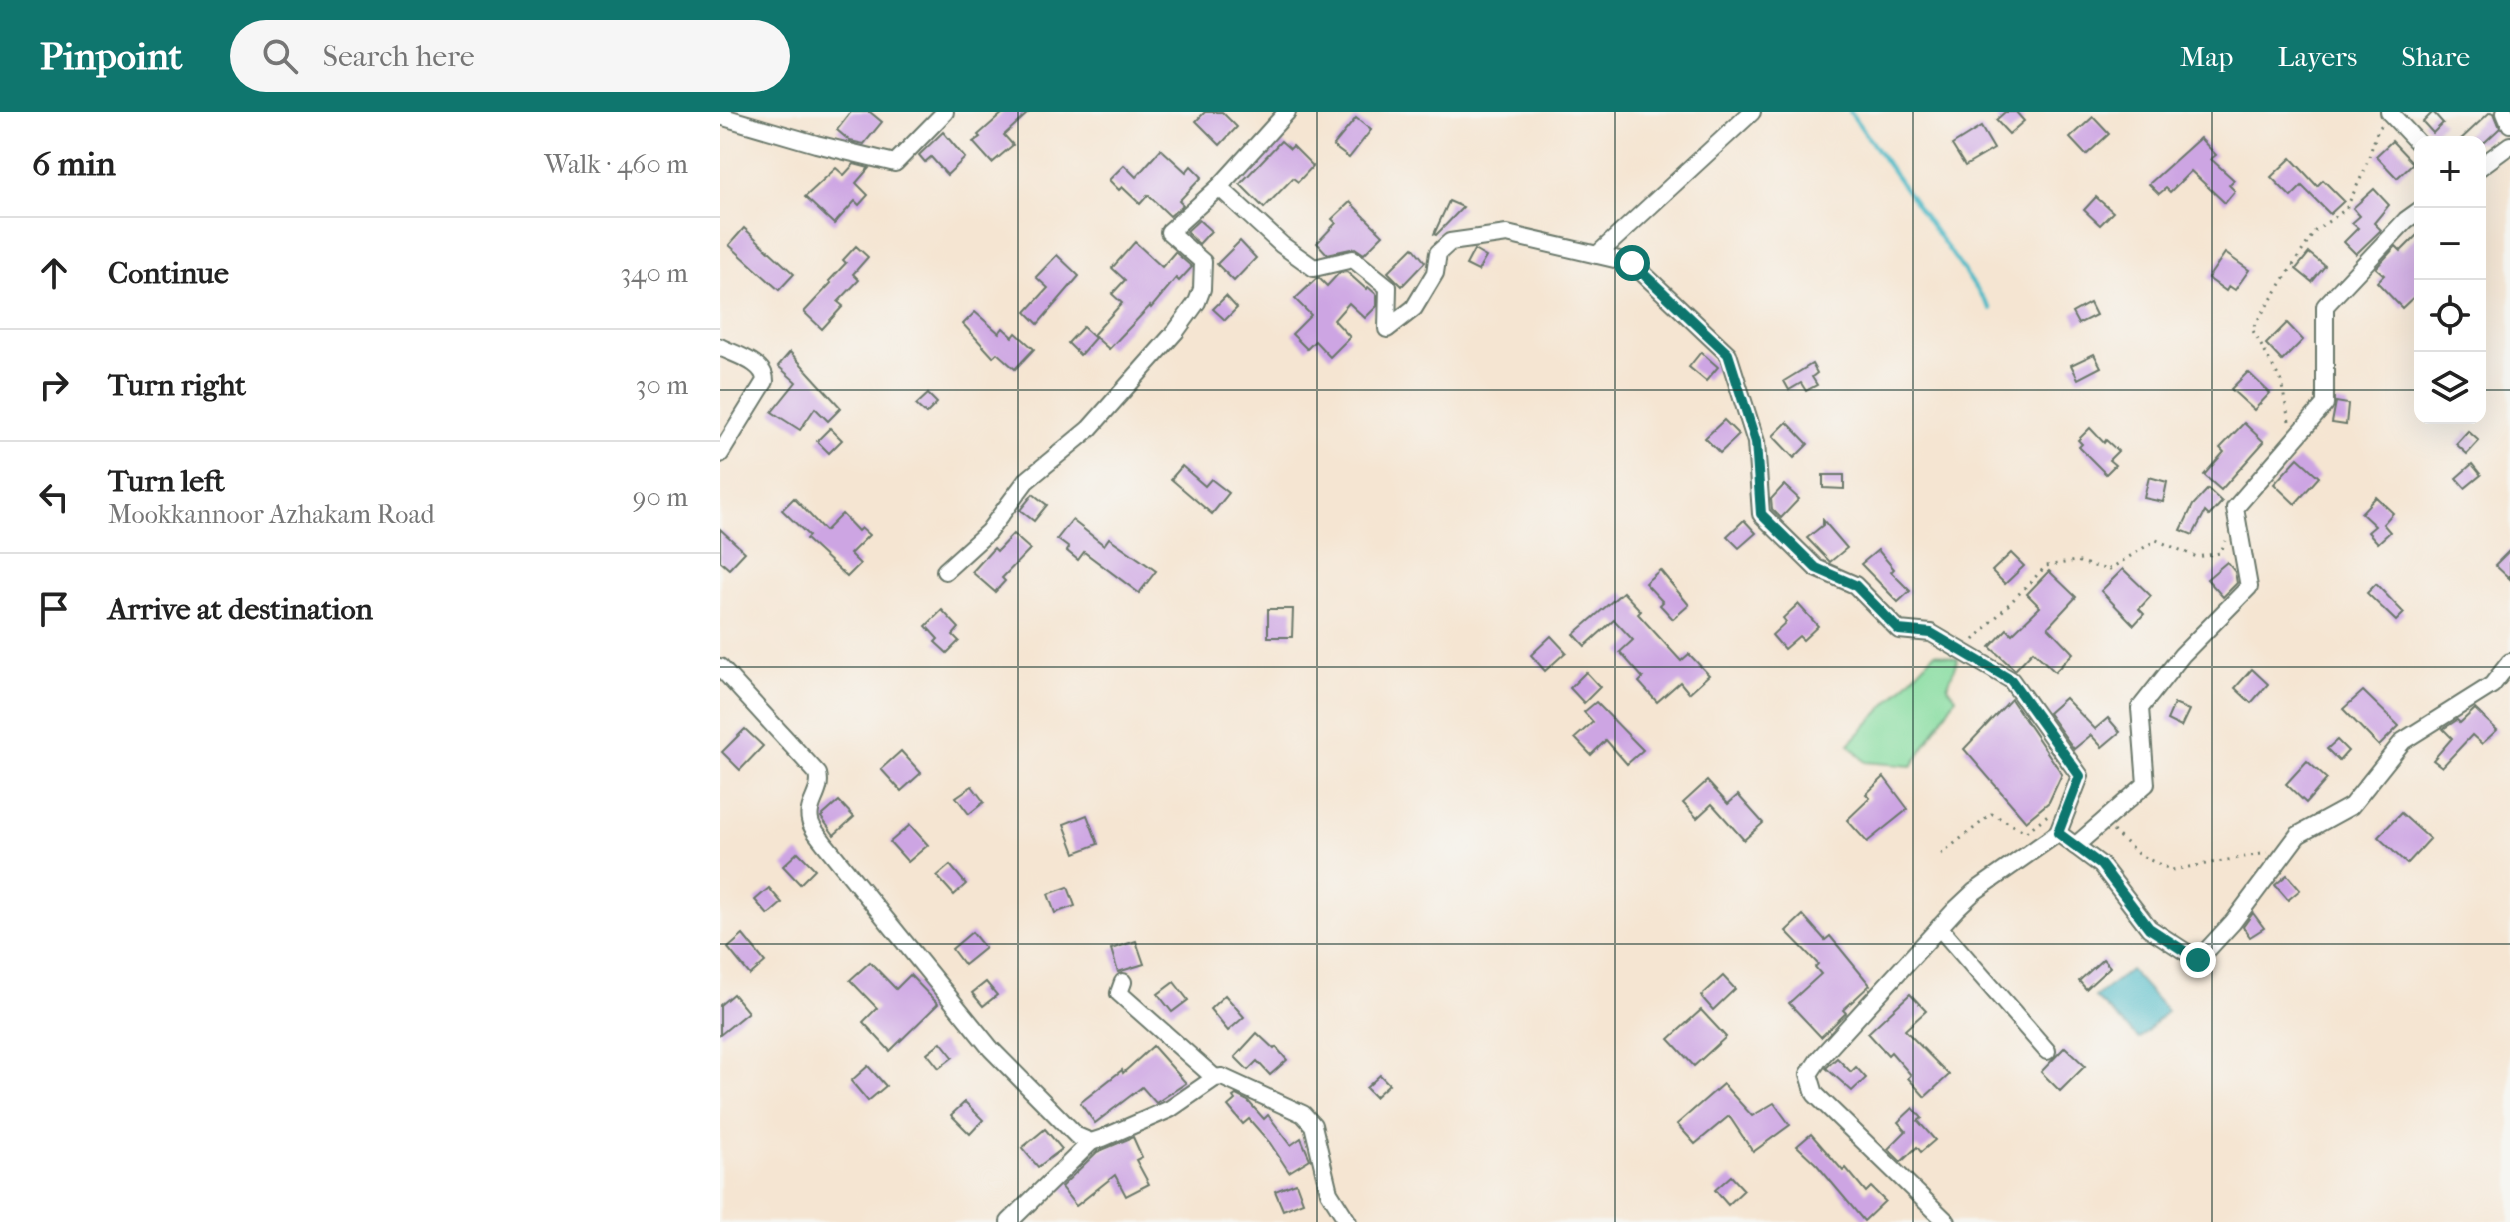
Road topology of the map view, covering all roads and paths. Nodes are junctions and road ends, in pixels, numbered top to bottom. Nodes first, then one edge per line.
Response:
1 (945, 112) edge
2 (1287, 112) edge
3 (1752, 112) edge
4 (2505, 112) edge
5 (2391, 114) edge
6 (720, 116) edge
7 (2510, 124) edge
8 (2414, 139) edge
9 (2510, 145) edge
10 (2486, 163) edge
11 (1219, 187) junction
12 (2414, 214) edge
13 (1597, 255) junction
14 (720, 347) edge
15 (2293, 441) junction
16 (720, 454) edge
17 (2237, 520) junction
18 (945, 571) dead end
19 (1963, 651) junction
20 (2510, 662) edge
21 (720, 667) edge
22 (732, 681) junction
23 (720, 694) edge
24 (2058, 833) junction
25 (2075, 846) junction
26 (1939, 927) junction
27 (1123, 982) dead end
28 (2047, 1051) dead end
29 (1215, 1078) junction
30 (1091, 1142) junction
31 (1009, 1222) edge
32 (1348, 1222) edge
33 (1947, 1222) edge

1 - 6 street
2 - 11 street
3 - 13 street
4 - 7 street
5 - 8 street
5 - 15 path
9 - 10 street
11 - 13 street
11 - 18 street
12 - 15 street
13 - 19 street
14 - 16 street
15 - 17 street
17 - 19 path
17 - 25 street
19 - 24 street
20 - 25 street
21 - 22 street
22 - 23 street
22 - 30 street
24 - 25 street
24 - 26 street
26 - 28 street
26 - 33 street
27 - 29 street
29 - 30 street
29 - 32 street
30 - 31 street

